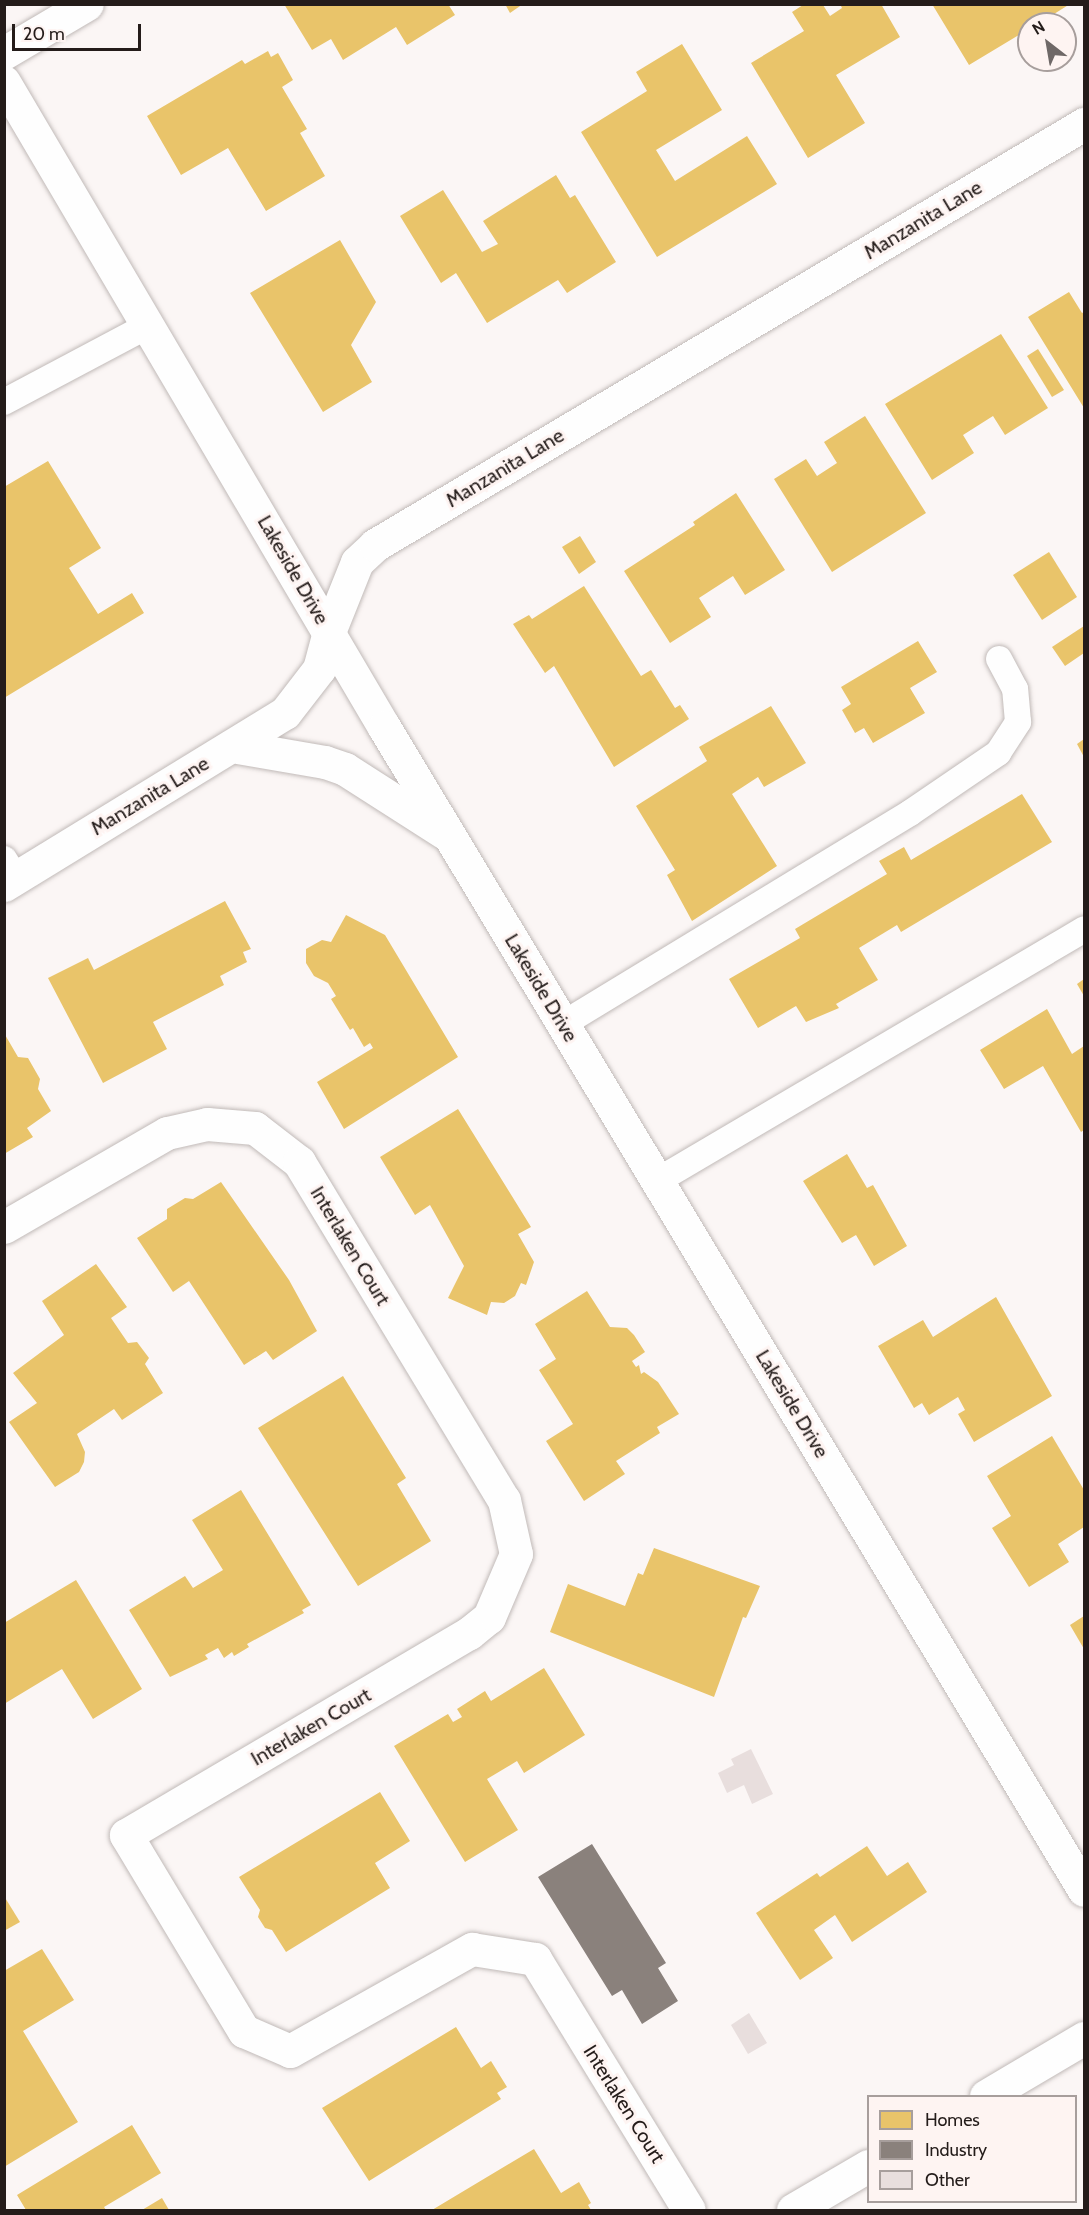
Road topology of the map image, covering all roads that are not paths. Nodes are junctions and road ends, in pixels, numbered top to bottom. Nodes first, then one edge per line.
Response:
1 (87, 4) edge
2 (4, 54) edge
3 (4, 82) edge
4 (1084, 124) edge
5 (149, 326) junction
6 (4, 402) edge
7 (329, 632) junction
8 (999, 658) dead end
9 (232, 746) junction
10 (451, 837) junction
11 (8, 874) edge
12 (1084, 929) edge
13 (563, 1024) junction
14 (657, 1181) junction
15 (4, 1227) edge
16 (1084, 1890) edge
17 (1084, 2038) edge
18 (989, 2095) edge
19 (867, 2167) edge
20 (689, 2211) edge
21 (793, 2211) edge

1 - 2 street
3 - 5 street, Lakeside Drive
4 - 7 street, Manzanita Lane
5 - 6 lane
5 - 7 street, Lakeside Drive
7 - 9 street, Manzanita Lane
7 - 10 street, Lakeside Drive
8 - 13 lane
9 - 10 street
9 - 11 street, Manzanita Lane
10 - 13 street, Lakeside Drive
12 - 14 lane
13 - 14 street, Lakeside Drive
14 - 16 street, Lakeside Drive
15 - 20 street, Interlaken Court
17 - 18 street
19 - 21 street

